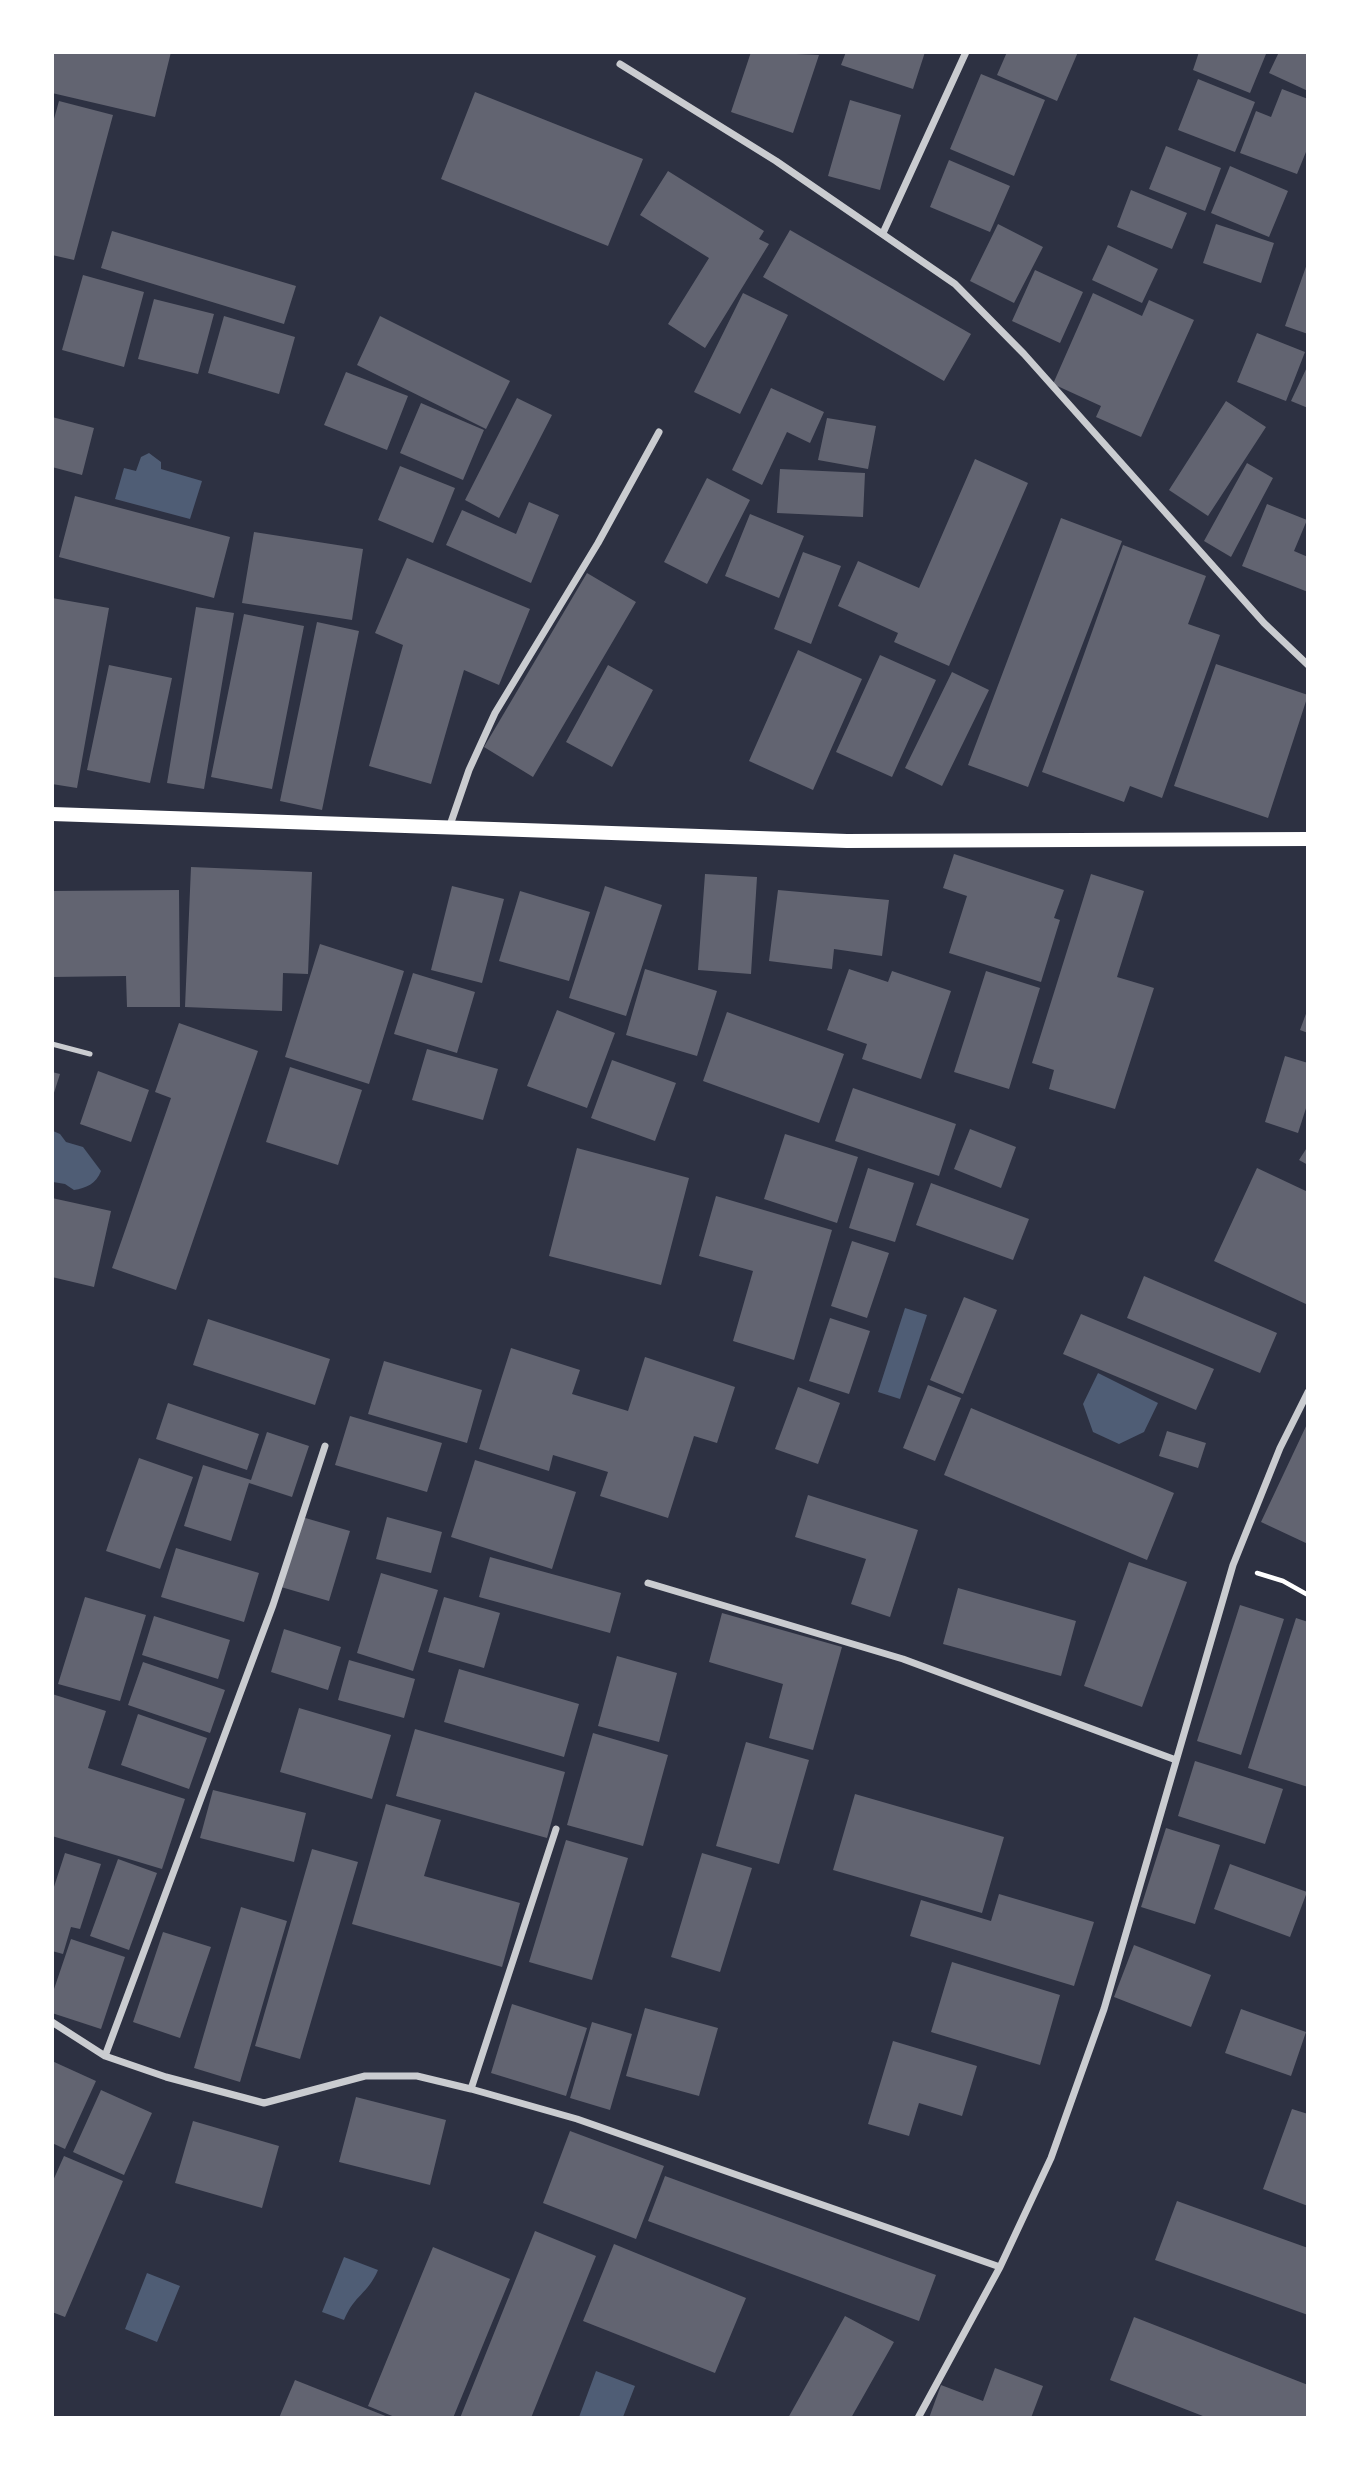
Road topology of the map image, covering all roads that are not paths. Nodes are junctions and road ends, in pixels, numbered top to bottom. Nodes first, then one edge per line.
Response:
1 (966, 52) edge
2 (620, 64) dead end
3 (883, 233) junction
4 (659, 432) dead end
5 (1307, 665) edge
6 (52, 814) edge
7 (449, 829) junction
8 (1307, 839) edge
9 (52, 1044) edge
10 (90, 1054) dead end
11 (1307, 1392) edge
12 (325, 1447) dead end
13 (648, 1583) dead end
14 (1176, 1760) junction
15 (556, 1829) dead end
16 (52, 2022) edge
17 (105, 2056) junction
18 (471, 2089) junction
19 (1000, 2267) junction
20 (918, 2417) edge

1 - 3 street
2 - 3 street
3 - 5 street
4 - 7 street
6 - 7 main road
7 - 8 main road
9 - 10 lane
11 - 14 street
12 - 17 street
13 - 14 street
14 - 19 street
15 - 18 street
16 - 17 street
17 - 18 street
18 - 19 street
19 - 20 street

